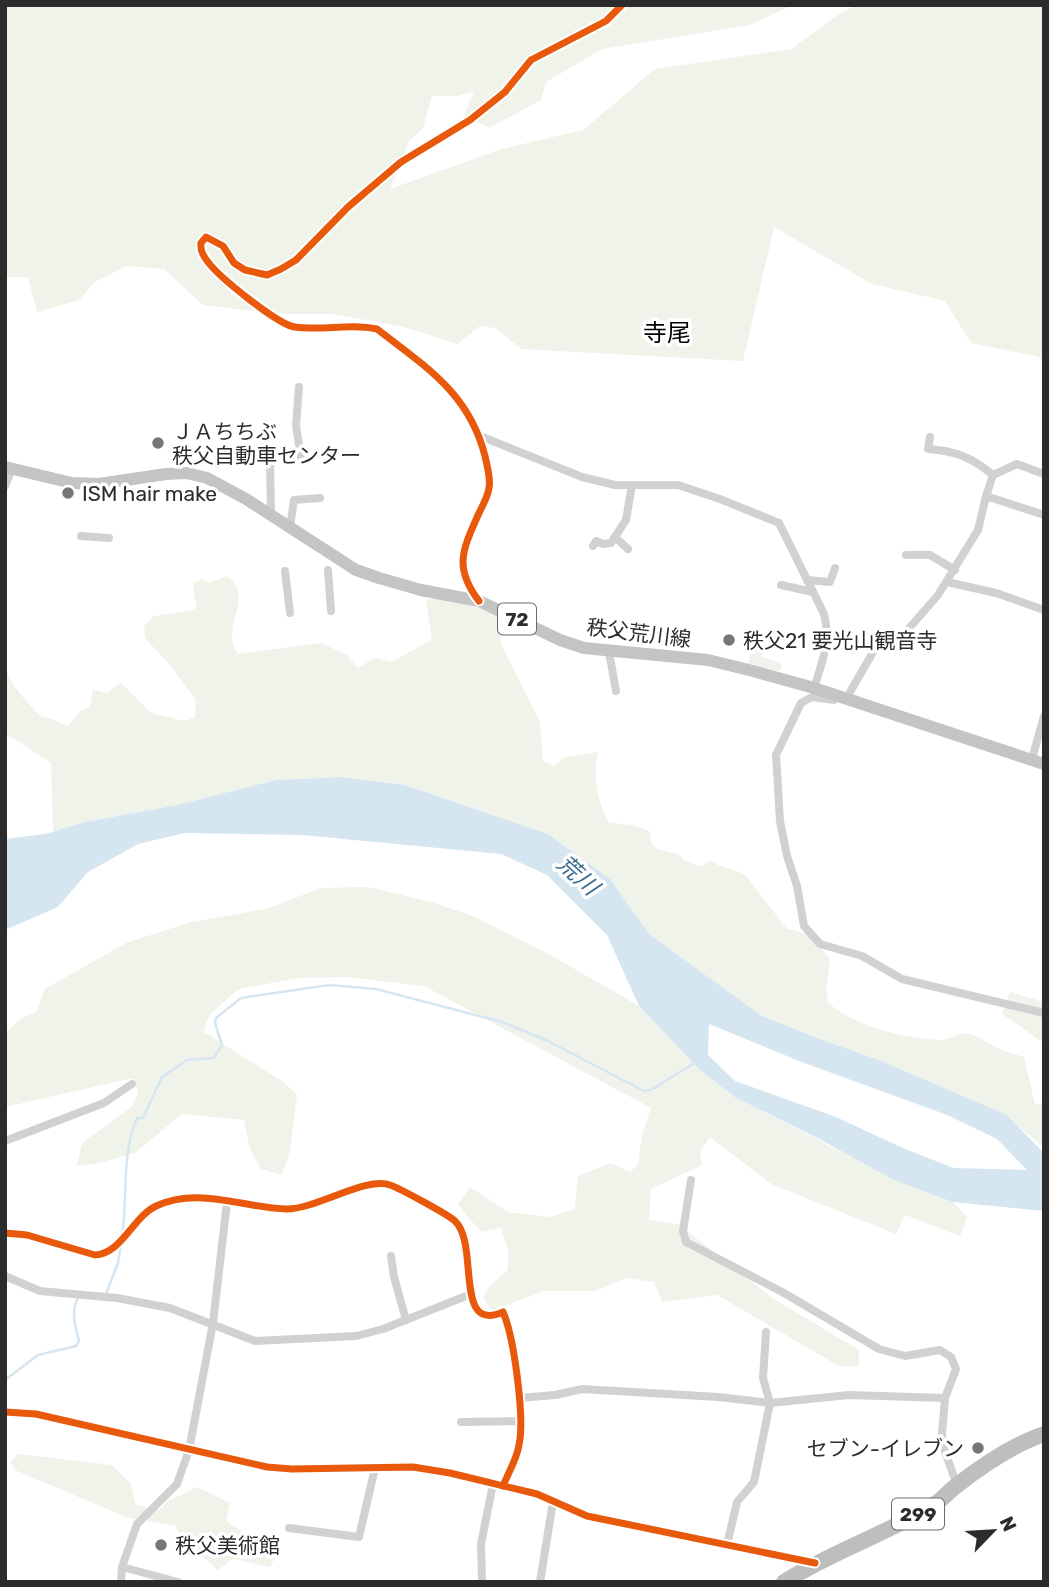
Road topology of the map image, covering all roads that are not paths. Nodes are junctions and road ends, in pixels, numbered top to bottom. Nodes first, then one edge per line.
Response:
1 (622, 5) edge
2 (299, 387) dead end
3 (480, 436) junction
4 (930, 436) dead end
5 (302, 458) dead end
6 (271, 460) dead end
7 (8, 468) edge
8 (1044, 474) edge
9 (993, 475) junction
10 (632, 485) junction
11 (5, 486) edge
12 (986, 496) junction
13 (320, 498) dead end
14 (271, 515) junction
15 (1044, 515) edge
16 (290, 527) junction
17 (81, 536) dead end
18 (615, 537) junction
19 (109, 538) dead end
20 (593, 547) dead end
21 (628, 549) dead end
22 (906, 555) dead end
23 (835, 568) dead end
24 (328, 570) dead end
25 (955, 570) junction
26 (285, 571) dead end
27 (807, 580) junction
28 (947, 582) junction
29 (781, 585) dead end
30 (813, 592) junction
31 (480, 601) junction
32 (1044, 610) edge
33 (331, 611) dead end
34 (290, 613) dead end
35 (609, 652) junction
36 (814, 688) junction
37 (616, 691) dead end
38 (841, 697) junction
39 (1044, 716) edge
40 (1038, 762) edge
41 (1044, 1013) edge
42 (132, 1084) dead end
43 (5, 1140) edge
44 (691, 1180) dead end
45 (227, 1202) junction
46 (5, 1233) edge
47 (391, 1256) dead end
48 (5, 1276) edge
49 (471, 1294) junction
50 (406, 1320) junction
51 (213, 1323) junction
52 (766, 1332) dead end
53 (519, 1398) junction
54 (945, 1398) junction
55 (770, 1403) junction
56 (5, 1412) edge
57 (461, 1422) dead end
58 (520, 1422) junction
59 (1044, 1434) edge
60 (190, 1450) junction
61 (375, 1468) junction
62 (493, 1484) junction
63 (957, 1485) junction
64 (503, 1486) junction
65 (553, 1502) junction
66 (289, 1528) dead end
67 (727, 1545) junction
68 (815, 1563) junction
69 (122, 1567) junction
70 (121, 1582) edge
71 (178, 1582) edge
72 (482, 1582) edge
73 (540, 1582) edge
74 (784, 1582) edge

1 - 3 street
2 - 5 street
3 - 10 street
3 - 31 street
4 - 9 street
6 - 14 street
7 - 11 street
7 - 14 main road, 秩父荒川線 / 72
8 - 9 street
9 - 12 street
10 - 18 street
10 - 27 street
12 - 15 street
12 - 25 street
13 - 16 street
14 - 16 main road, 秩父荒川線 / 72
16 - 31 main road, 秩父荒川線 / 72
17 - 19 street
18 - 20 street
18 - 21 street
22 - 25 street
23 - 27 street
24 - 33 street
25 - 28 street
26 - 34 street
27 - 30 street
28 - 32 street
28 - 38 street
29 - 30 street
30 - 36 street
31 - 35 main road, 秩父荒川線 / 72
35 - 36 main road, 秩父荒川線 / 72
35 - 37 street
36 - 38 main road, 秩父荒川線 / 72
38 - 40 main road, 秩父荒川線 / 72
38 - 41 street
39 - 40 street
42 - 43 street
44 - 54 street
45 - 46 street
45 - 49 street
45 - 51 street
47 - 50 street
48 - 51 street
49 - 50 street
49 - 53 street
50 - 51 street
51 - 60 street
52 - 55 street
53 - 55 street
53 - 58 street
54 - 55 street
54 - 63 street
55 - 67 street
56 - 60 street
57 - 58 street
58 - 64 street
59 - 63 highway, 299
60 - 61 street
60 - 69 street
61 - 62 street
61 - 66 street
62 - 64 street
62 - 72 street
63 - 68 highway, 299
64 - 65 street
65 - 67 street
65 - 73 street
67 - 68 street
68 - 74 highway, 299
69 - 70 street
69 - 71 street

